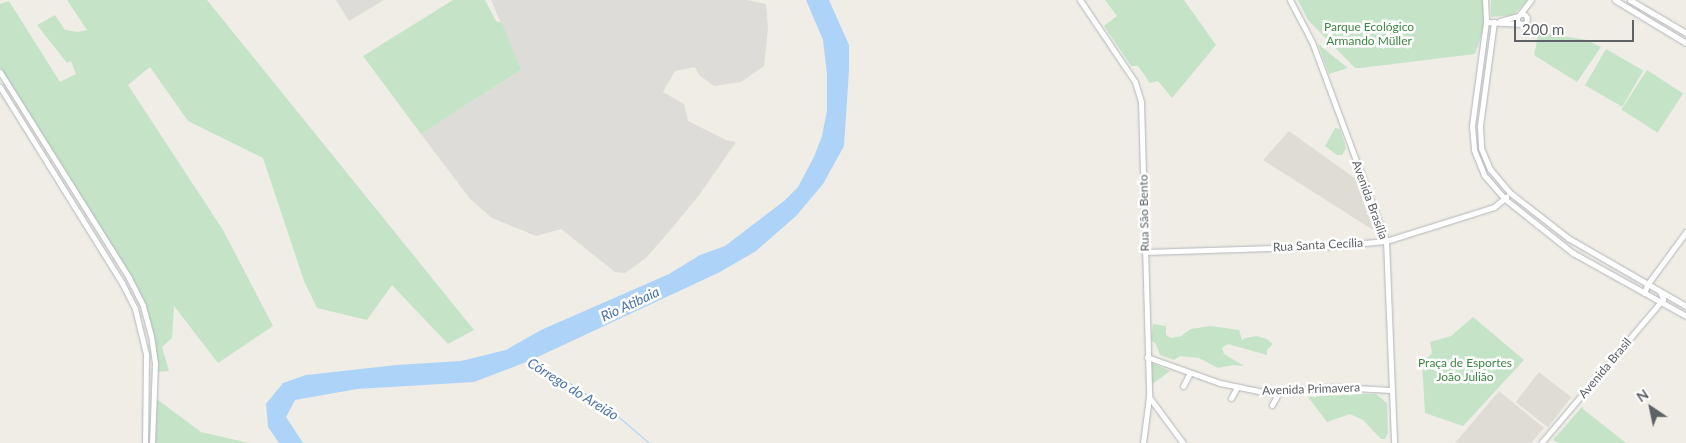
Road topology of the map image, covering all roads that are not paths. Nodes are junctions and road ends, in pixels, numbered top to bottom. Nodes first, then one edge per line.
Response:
1 (1080, 0) edge
2 (1290, 0) edge
3 (1485, 0) edge
4 (1615, 0) edge
5 (1630, 0) edge
6 (1530, 2) edge
7 (1519, 15) junction
8 (1526, 17) junction
9 (1486, 22) junction
10 (1494, 22) junction
11 (1522, 24) junction
12 (1686, 33) edge
13 (1686, 43) edge
14 (0, 72) edge
15 (1478, 72) junction
16 (1487, 74) junction
17 (1476, 86) junction
18 (1485, 86) junction
19 (0, 87) edge
20 (1321, 90) dead end
21 (1331, 94) junction
22 (1472, 126) junction
23 (1480, 126) junction
24 (1510, 192) junction
25 (1505, 199) junction
26 (1686, 232) edge
27 (1563, 235) junction
28 (1554, 239) junction
29 (1386, 240) junction
30 (1562, 245) junction
31 (1144, 252) junction
32 (1610, 263) junction
33 (1606, 271) junction
34 (1647, 285) junction
35 (1660, 292) junction
36 (1644, 293) junction
37 (1661, 302) junction
38 (1686, 306) edge
39 (1686, 316) edge
40 (1147, 357) junction
41 (1190, 373) junction
42 (1183, 386) dead end
43 (1238, 387) junction
44 (1391, 390) junction
45 (1278, 392) junction
46 (1149, 397) junction
47 (1231, 398) dead end
48 (1272, 404) dead end
49 (1162, 414) junction
50 (1147, 418) junction
51 (144, 443) edge
52 (152, 443) edge
53 (1143, 443) edge
54 (1183, 443) edge
55 (1394, 443) edge
56 (1541, 443) edge

1 - 31 main road, Rua São Bento
2 - 21 main road, Avenida Brasília
3 - 9 main road
4 - 13 main road
5 - 12 main road
6 - 7 main road
6 - 8 main road
7 - 8 main road
7 - 10 main road
7 - 11 main road
8 - 11 main road
9 - 10 main road
9 - 15 main road
10 - 11 main road
10 - 16 main road
14 - 52 main road
15 - 16 main road
15 - 17 main road
16 - 18 main road
17 - 18 main road
17 - 22 main road
18 - 23 main road
19 - 51 main road
20 - 21 main road
21 - 29 main road, Avenida Brasília
22 - 23 main road
22 - 25 main road
23 - 24 main road
24 - 25 main road, Rua Santa Cecília
24 - 27 main road
25 - 28 main road
25 - 29 main road, Rua Santa Cecília
26 - 34 main road
27 - 28 main road
27 - 30 main road
27 - 32 main road
28 - 30 main road
29 - 31 main road, Rua Santa Cecília
29 - 44 main road, Avenida Brasília
30 - 33 main road
31 - 40 main road, Rua São Bento
32 - 33 main road
32 - 34 main road
33 - 36 main road
34 - 35 main road
34 - 36 main road
35 - 37 main road
35 - 38 main road
36 - 37 main road
37 - 39 main road
37 - 56 main road, Avenida Brasil
40 - 41 main road, Avenida Primavera
40 - 46 main road, Rua São Bento
41 - 42 main road
41 - 43 main road, Avenida Primavera
43 - 45 main road, Avenida Primavera
43 - 47 main road
44 - 45 main road, Avenida Primavera
44 - 55 main road, Avenida Brasília
45 - 48 main road
46 - 49 main road
46 - 50 main road, Rua São Bento
49 - 50 main road
49 - 54 main road
50 - 53 main road, Rua São Bento

